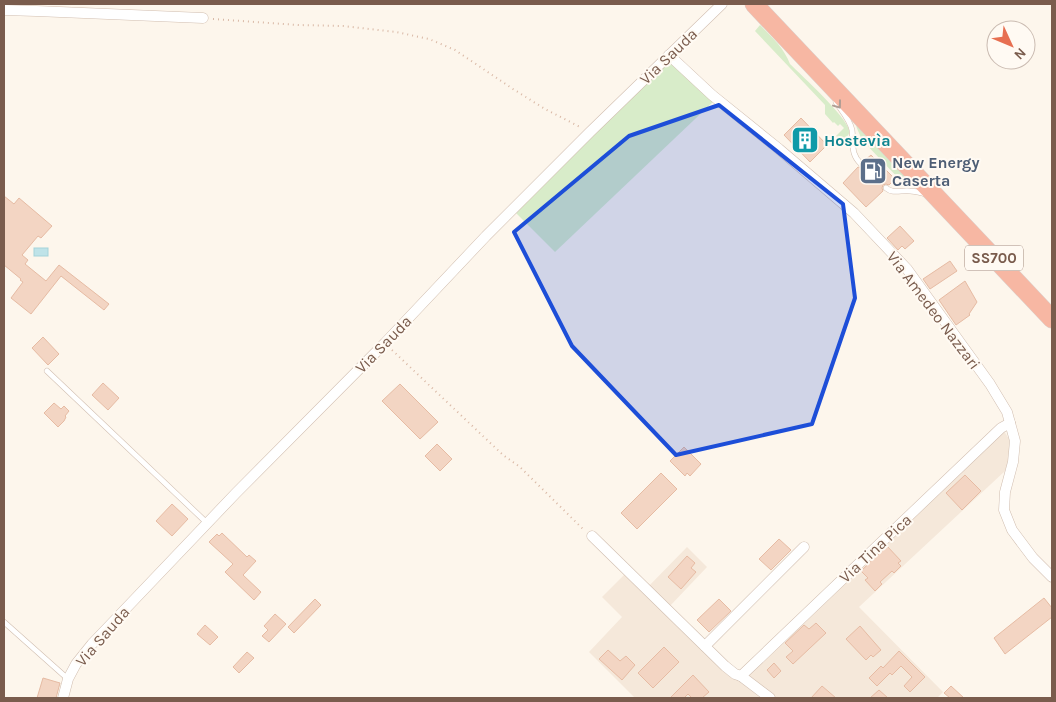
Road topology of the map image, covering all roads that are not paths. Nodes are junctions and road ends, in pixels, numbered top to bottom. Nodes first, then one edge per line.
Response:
1 (722, 4) edge
2 (754, 4) edge
3 (4, 10) edge
4 (203, 18) road end
5 (787, 40) junction
6 (669, 55) junction
7 (794, 56) dead end
8 (834, 100) dead end
9 (861, 164) dead end
10 (886, 188) dead end
11 (936, 196) junction
12 (1052, 319) edge
13 (46, 372) dead end
14 (1010, 423) junction
15 (207, 523) junction
16 (592, 536) road end
17 (804, 547) dead end
18 (1052, 577) edge
19 (4, 622) edge
20 (706, 646) junction
21 (741, 676) junction
22 (68, 679) junction
23 (62, 698) edge
24 (770, 698) edge

1 - 6 street, Via Sauda
2 - 5 highway, SS700
3 - 4 street
5 - 7 lane
5 - 11 highway, SS700
6 - 14 street, Via Amedeo Nazzari
6 - 15 street, Via Sauda
8 -> 9 lane
10 - 11 lane
11 - 12 highway, SS700
13 - 15 lane
14 - 18 street, Via Amedeo Nazzari
14 - 21 street, Via Tina Pica
15 - 22 street, Via Sauda
16 - 20 street
17 - 20 street
19 - 22 lane
20 - 21 street
21 - 24 street
22 - 23 street, Via Sauda

